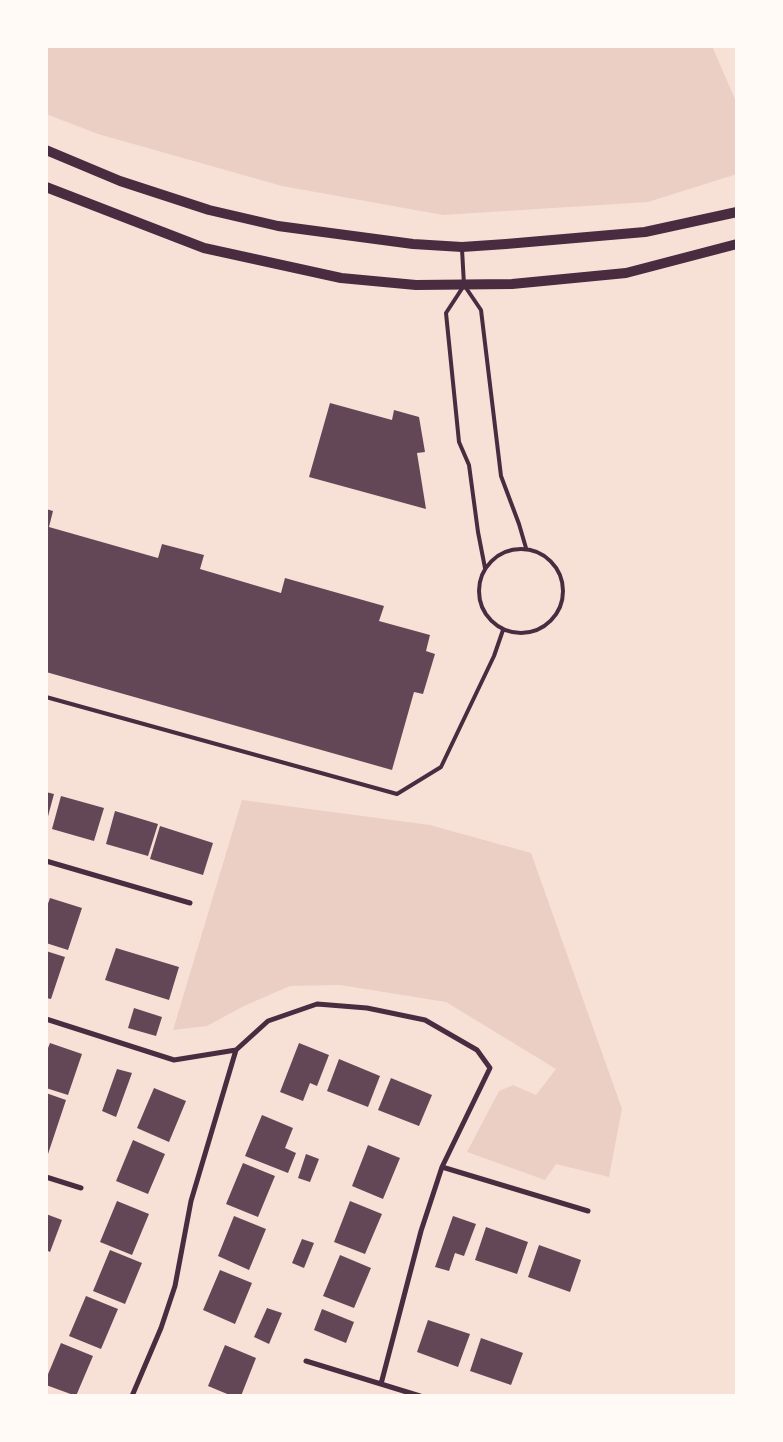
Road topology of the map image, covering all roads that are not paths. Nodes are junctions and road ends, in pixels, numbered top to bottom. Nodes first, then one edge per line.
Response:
1 (46, 150) edge
2 (46, 187) edge
3 (737, 212) edge
4 (737, 244) edge
5 (462, 246) junction
6 (464, 284) junction
7 (526, 548) junction
8 (485, 568) junction
9 (503, 630) junction
10 (46, 697) edge
11 (46, 861) edge
12 (190, 903) dead end
13 (46, 1018) edge
14 (236, 1050) junction
15 (442, 1167) junction
16 (46, 1177) edge
17 (81, 1188) dead end
18 (588, 1211) dead end
19 (306, 1361) dead end
20 (382, 1384) junction
21 (132, 1396) edge
22 (420, 1396) edge

1 - 5 main road
2 - 6 main road
3 - 5 main road
4 - 6 main road
5 - 6 lane
6 - 7 lane
6 - 8 lane
7 - 8 lane
7 - 9 lane
8 - 9 lane
9 - 10 lane
11 - 12 street
13 - 14 street
14 - 15 street
14 - 21 street
15 - 18 street
15 - 20 street
16 - 17 street
19 - 20 street
20 - 22 street

